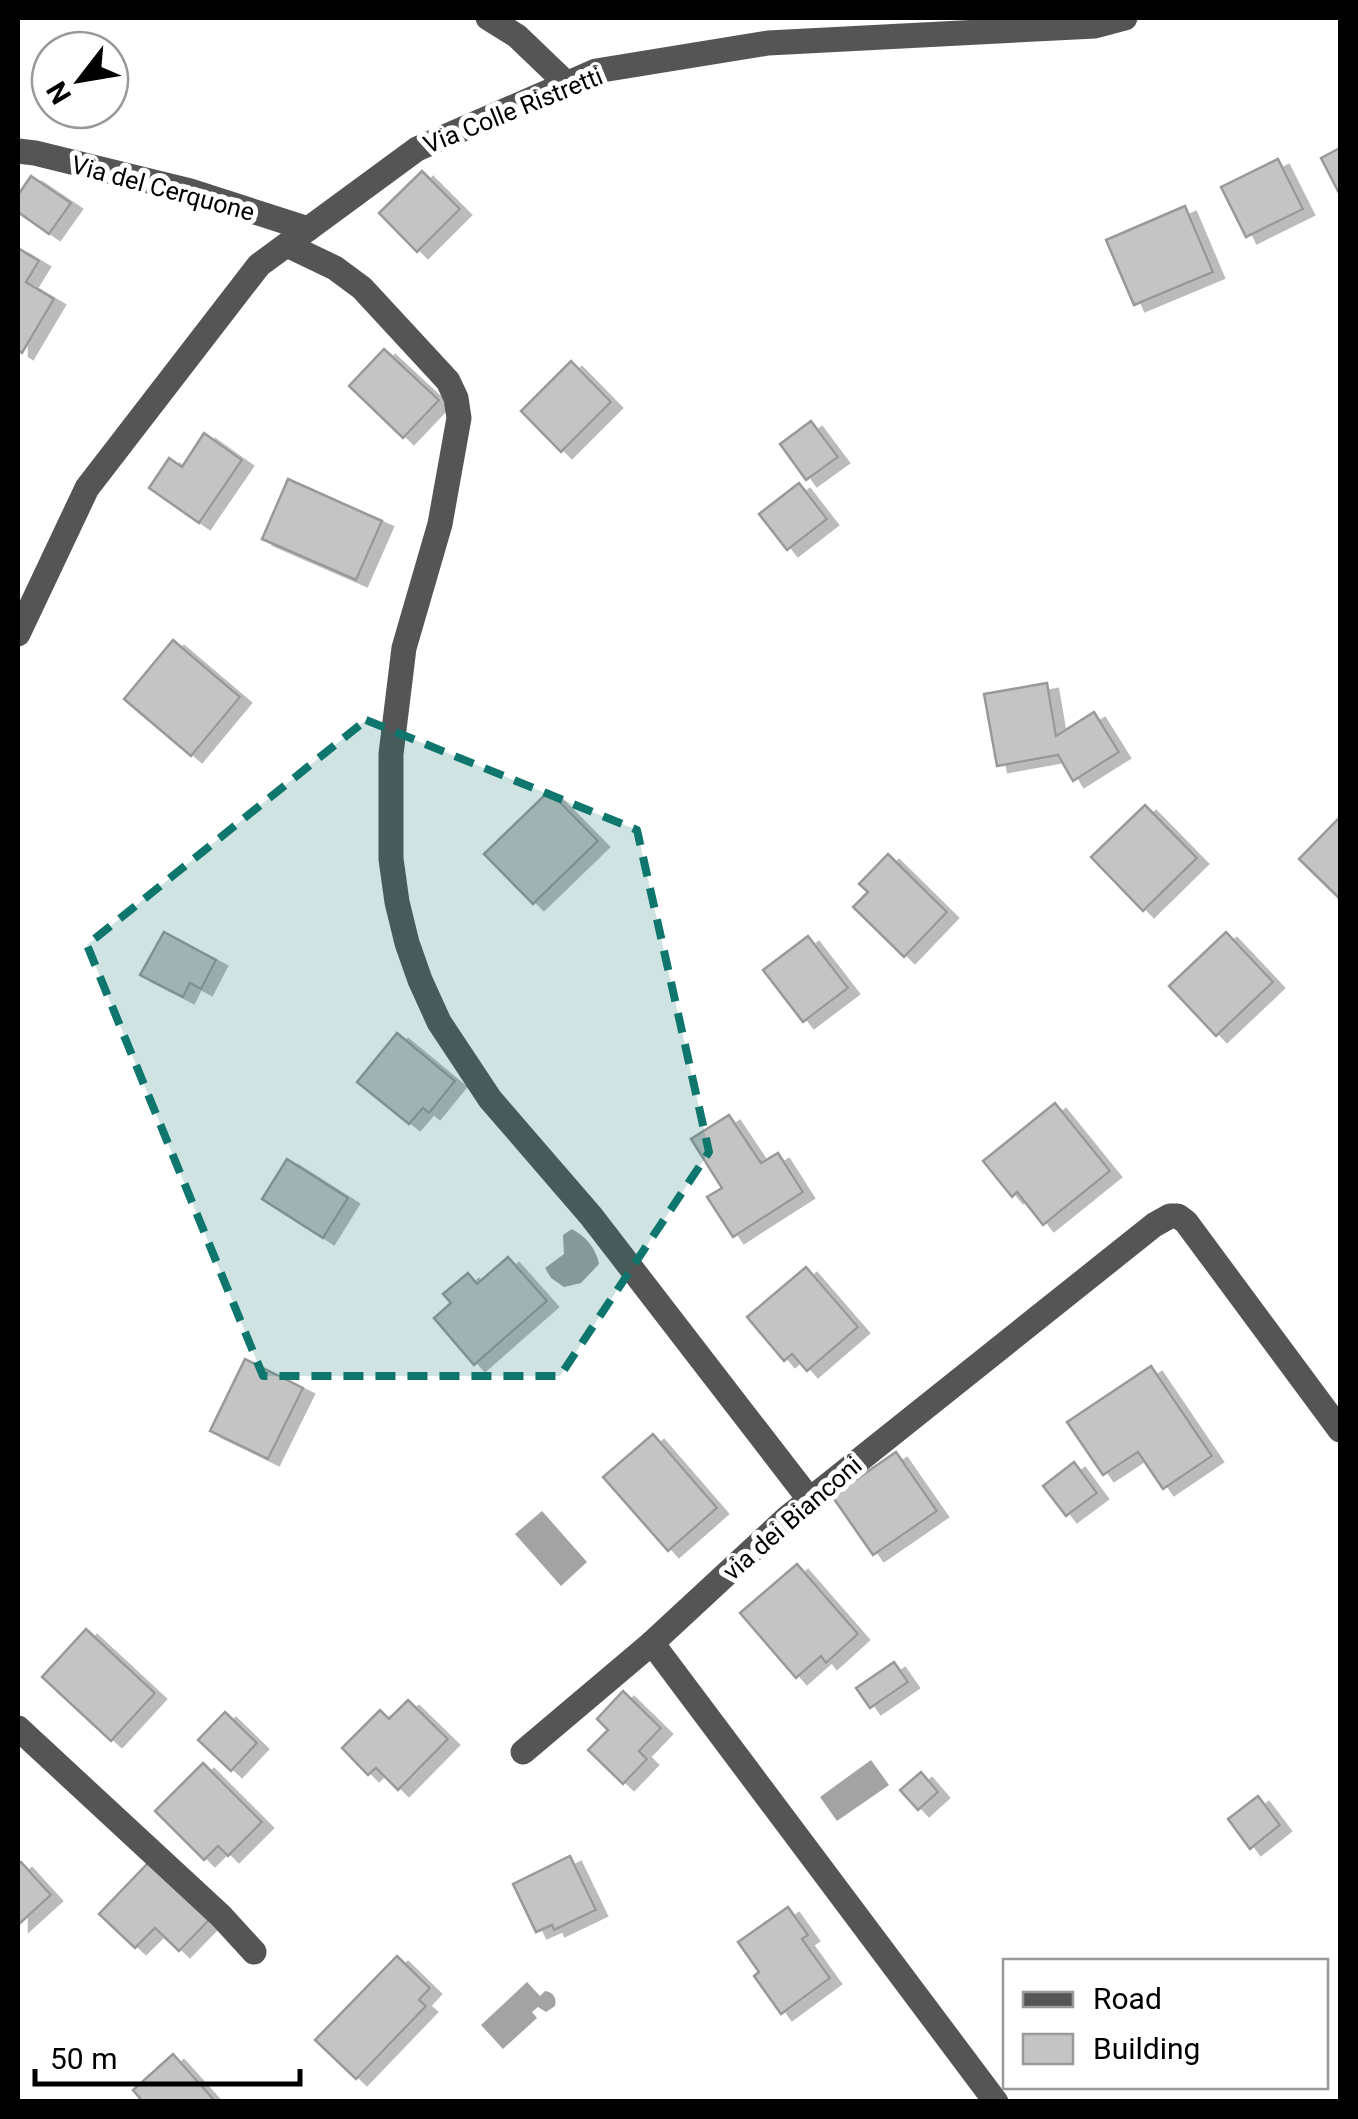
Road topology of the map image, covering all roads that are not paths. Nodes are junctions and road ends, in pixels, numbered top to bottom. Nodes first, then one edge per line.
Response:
1 (488, 18) edge
2 (1124, 18) edge
3 (567, 84) junction
4 (18, 150) edge
5 (308, 229) junction
6 (287, 245) junction
7 (18, 634) edge
8 (1340, 1430) edge
9 (810, 1500) junction
10 (652, 1643) junction
11 (18, 1728) edge
12 (523, 1752) dead end
13 (254, 1952) dead end
14 (996, 2102) edge

1 - 3 street
2 - 3 street, Via Colle Ristretti
3 - 5 street, Via Colle Ristretti
4 - 5 street, Via del Cerquone
5 - 6 street, Via Colle Ristretti
6 - 7 street, Via Colle Ristretti
6 - 9 street
8 - 9 street, via dei Bianconi
9 - 10 street, via dei Bianconi
10 - 12 street, via dei Bianconi
10 - 14 street
11 - 13 street

